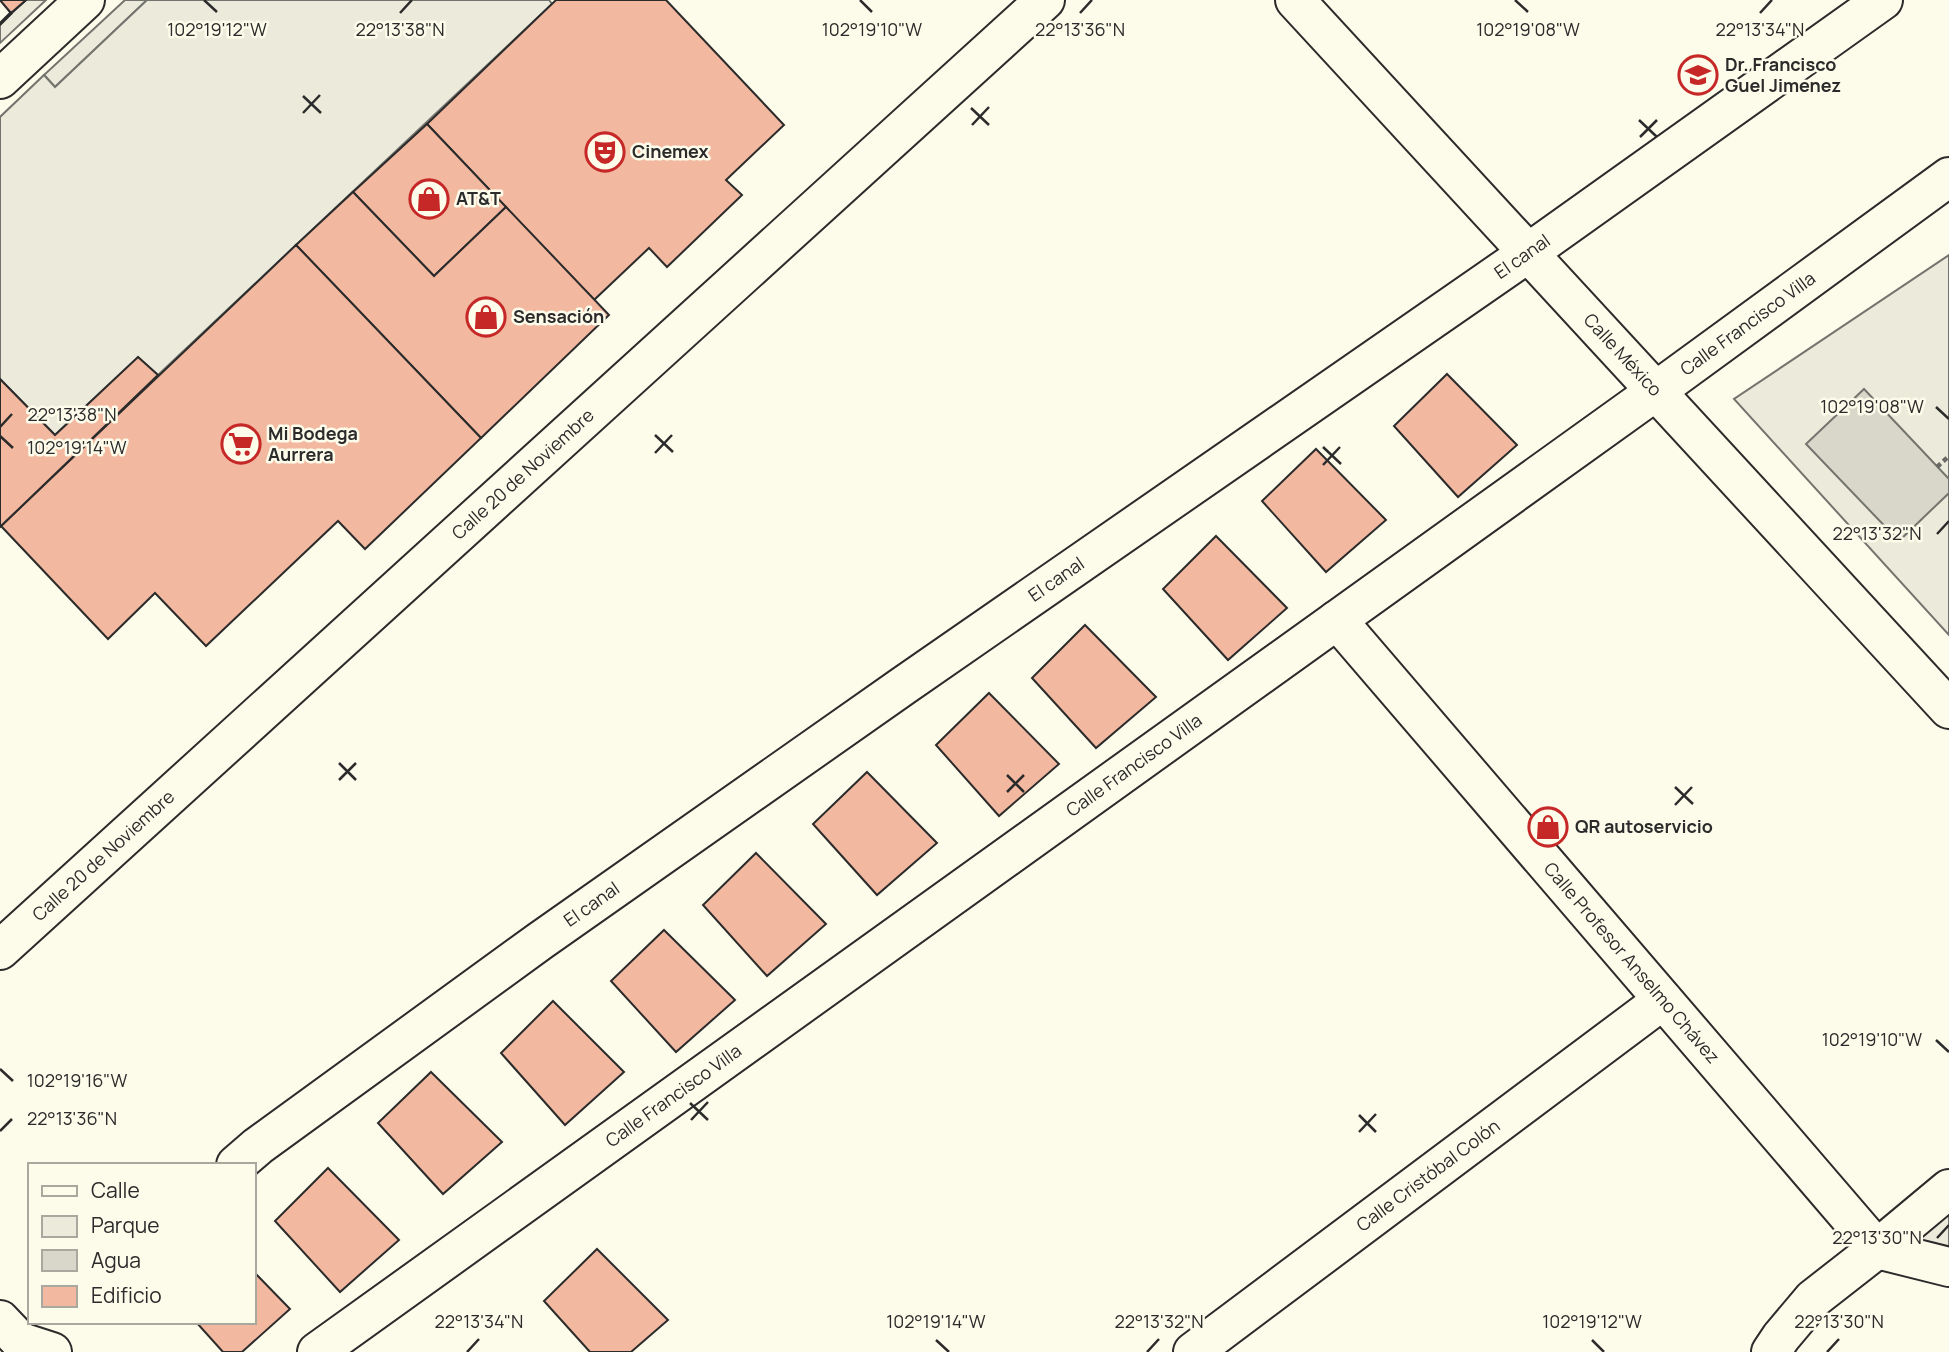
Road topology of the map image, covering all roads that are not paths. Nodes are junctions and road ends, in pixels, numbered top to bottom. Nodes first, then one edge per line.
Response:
1 (85, 0) edge
2 (1045, 0) edge
3 (1295, 0) edge
4 (1883, 0) edge
5 (0, 79) edge
6 (1949, 177) edge
7 (1528, 253) junction
8 (1656, 391) junction
9 (1337, 620) junction
10 (1949, 709) edge
11 (0, 950) edge
12 (1663, 1000) junction
13 (238, 1163) edge
14 (1949, 1189) edge
15 (1877, 1249) junction
16 (1949, 1267) edge
17 (317, 1352) edge
18 (1193, 1352) edge
19 (1772, 1352) edge

1 - 5 street
2 - 11 street, Calle 20 de Noviembre
3 - 7 street, Calle México
4 - 7 street, El canal
6 - 8 street, Calle Francisco Villa
7 - 8 street, Calle México
7 - 13 street, El canal
8 - 9 street, Calle Francisco Villa
8 - 10 street, Calle México
9 - 12 street, Calle Profesor Anselmo Chávez
9 - 17 street, Calle Francisco Villa
12 - 15 street, Calle Profesor Anselmo Chávez
12 - 18 street, Calle Cristóbal Colón
14 - 15 street
15 - 16 street
15 - 19 street

